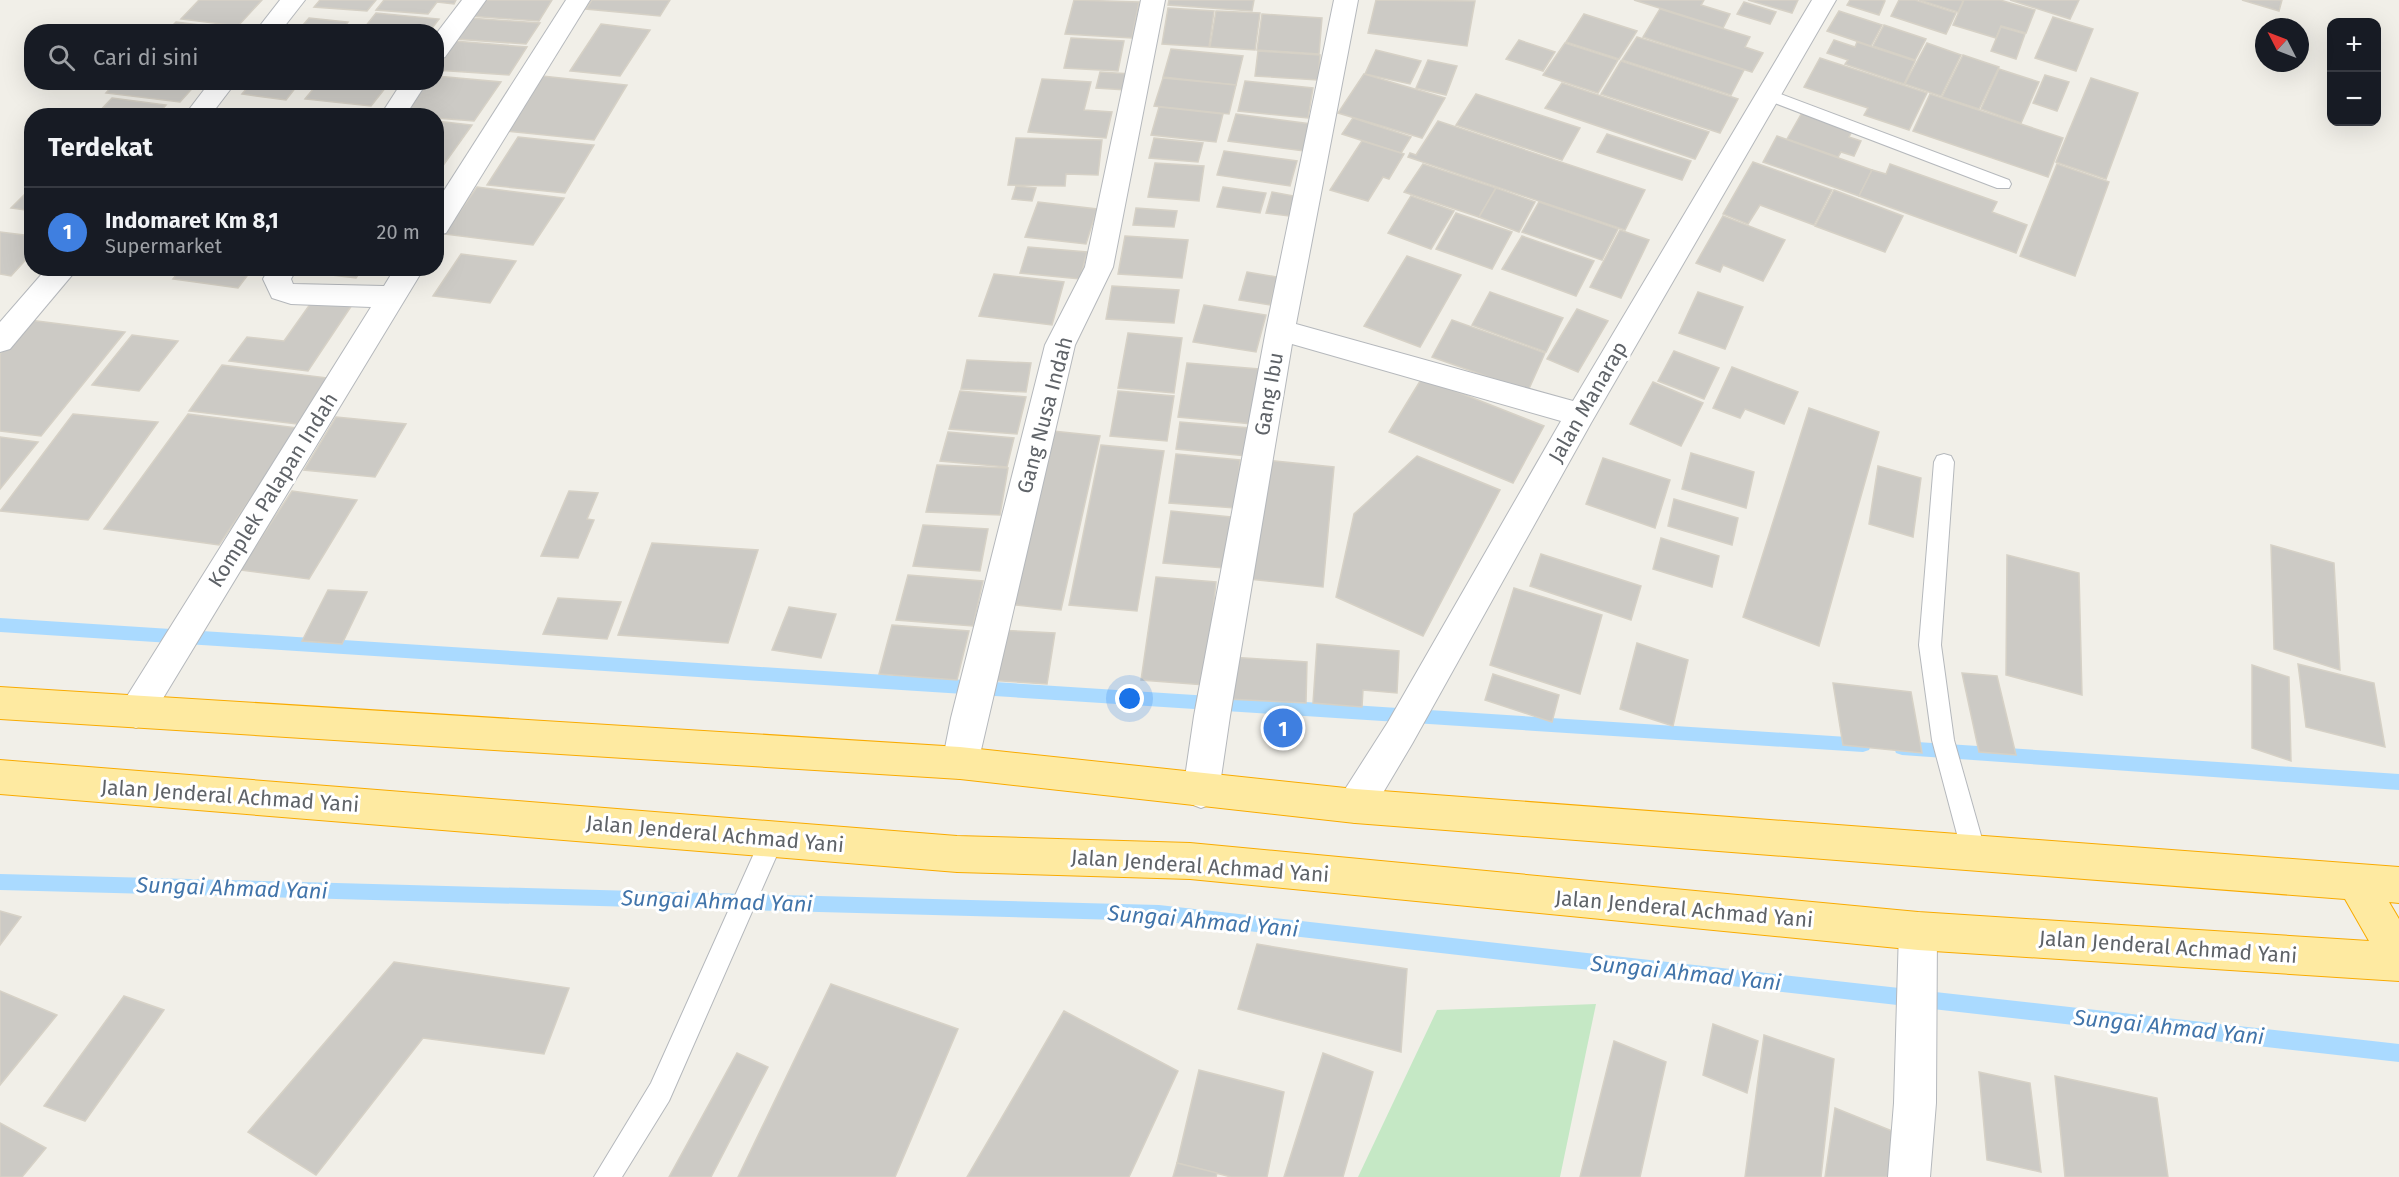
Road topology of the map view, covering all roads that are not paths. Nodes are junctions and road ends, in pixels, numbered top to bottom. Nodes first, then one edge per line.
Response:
1 (293, 0) edge
2 (474, 0) edge
3 (578, 0) edge
4 (1153, 0) edge
5 (1346, 0) edge
6 (1824, 0) edge
7 (274, 24) edge
8 (444, 41) edge
9 (217, 90) edge
10 (410, 90) edge
11 (1770, 95) junction
12 (203, 108) edge
13 (397, 108) edge
14 (2003, 184) dead end
15 (444, 213) edge
16 (57, 276) edge
17 (279, 276) edge
18 (405, 276) edge
19 (392, 297) junction
20 (1280, 330) junction
21 (0, 341) edge
22 (1580, 415) junction
23 (1944, 462) dead end
24 (0, 703) edge
25 (136, 712) junction
26 (960, 763) junction
27 (0, 777) edge
28 (1202, 791) junction
29 (1355, 806) junction
30 (772, 839) junction
31 (1974, 853) junction
32 (2356, 882) junction
33 (2399, 885) edge
34 (1918, 931) junction
35 (2399, 956) edge
36 (2399, 962) edge
37 (607, 1177) edge
38 (1909, 1177) edge

1 - 7 street
2 - 8 street
3 - 15 street
4 - 26 street, Gang Nusa Indah
5 - 20 street, Gang Ibu
6 - 11 street, Jalan Manarap
9 - 12 street
10 - 13 street
11 - 14 lane
11 - 22 street, Jalan Manarap
16 - 21 street
17 - 19 street
18 - 19 street, Komplek Palapan Indah
19 - 25 street, Komplek Palapan Indah
20 - 22 street
20 - 28 street, Gang Ibu
22 - 29 street, Jalan Manarap
23 - 31 lane
24 - 25 highway
25 - 26 highway
26 - 28 highway
27 - 30 highway, Jalan Jenderal Achmad Yani
28 - 29 highway
29 - 31 highway
30 - 34 highway, Jalan Jenderal Achmad Yani
30 - 37 lane
31 - 32 highway
32 - 33 highway
32 - 35 highway
34 - 36 highway, Jalan Jenderal Achmad Yani
34 - 38 street

